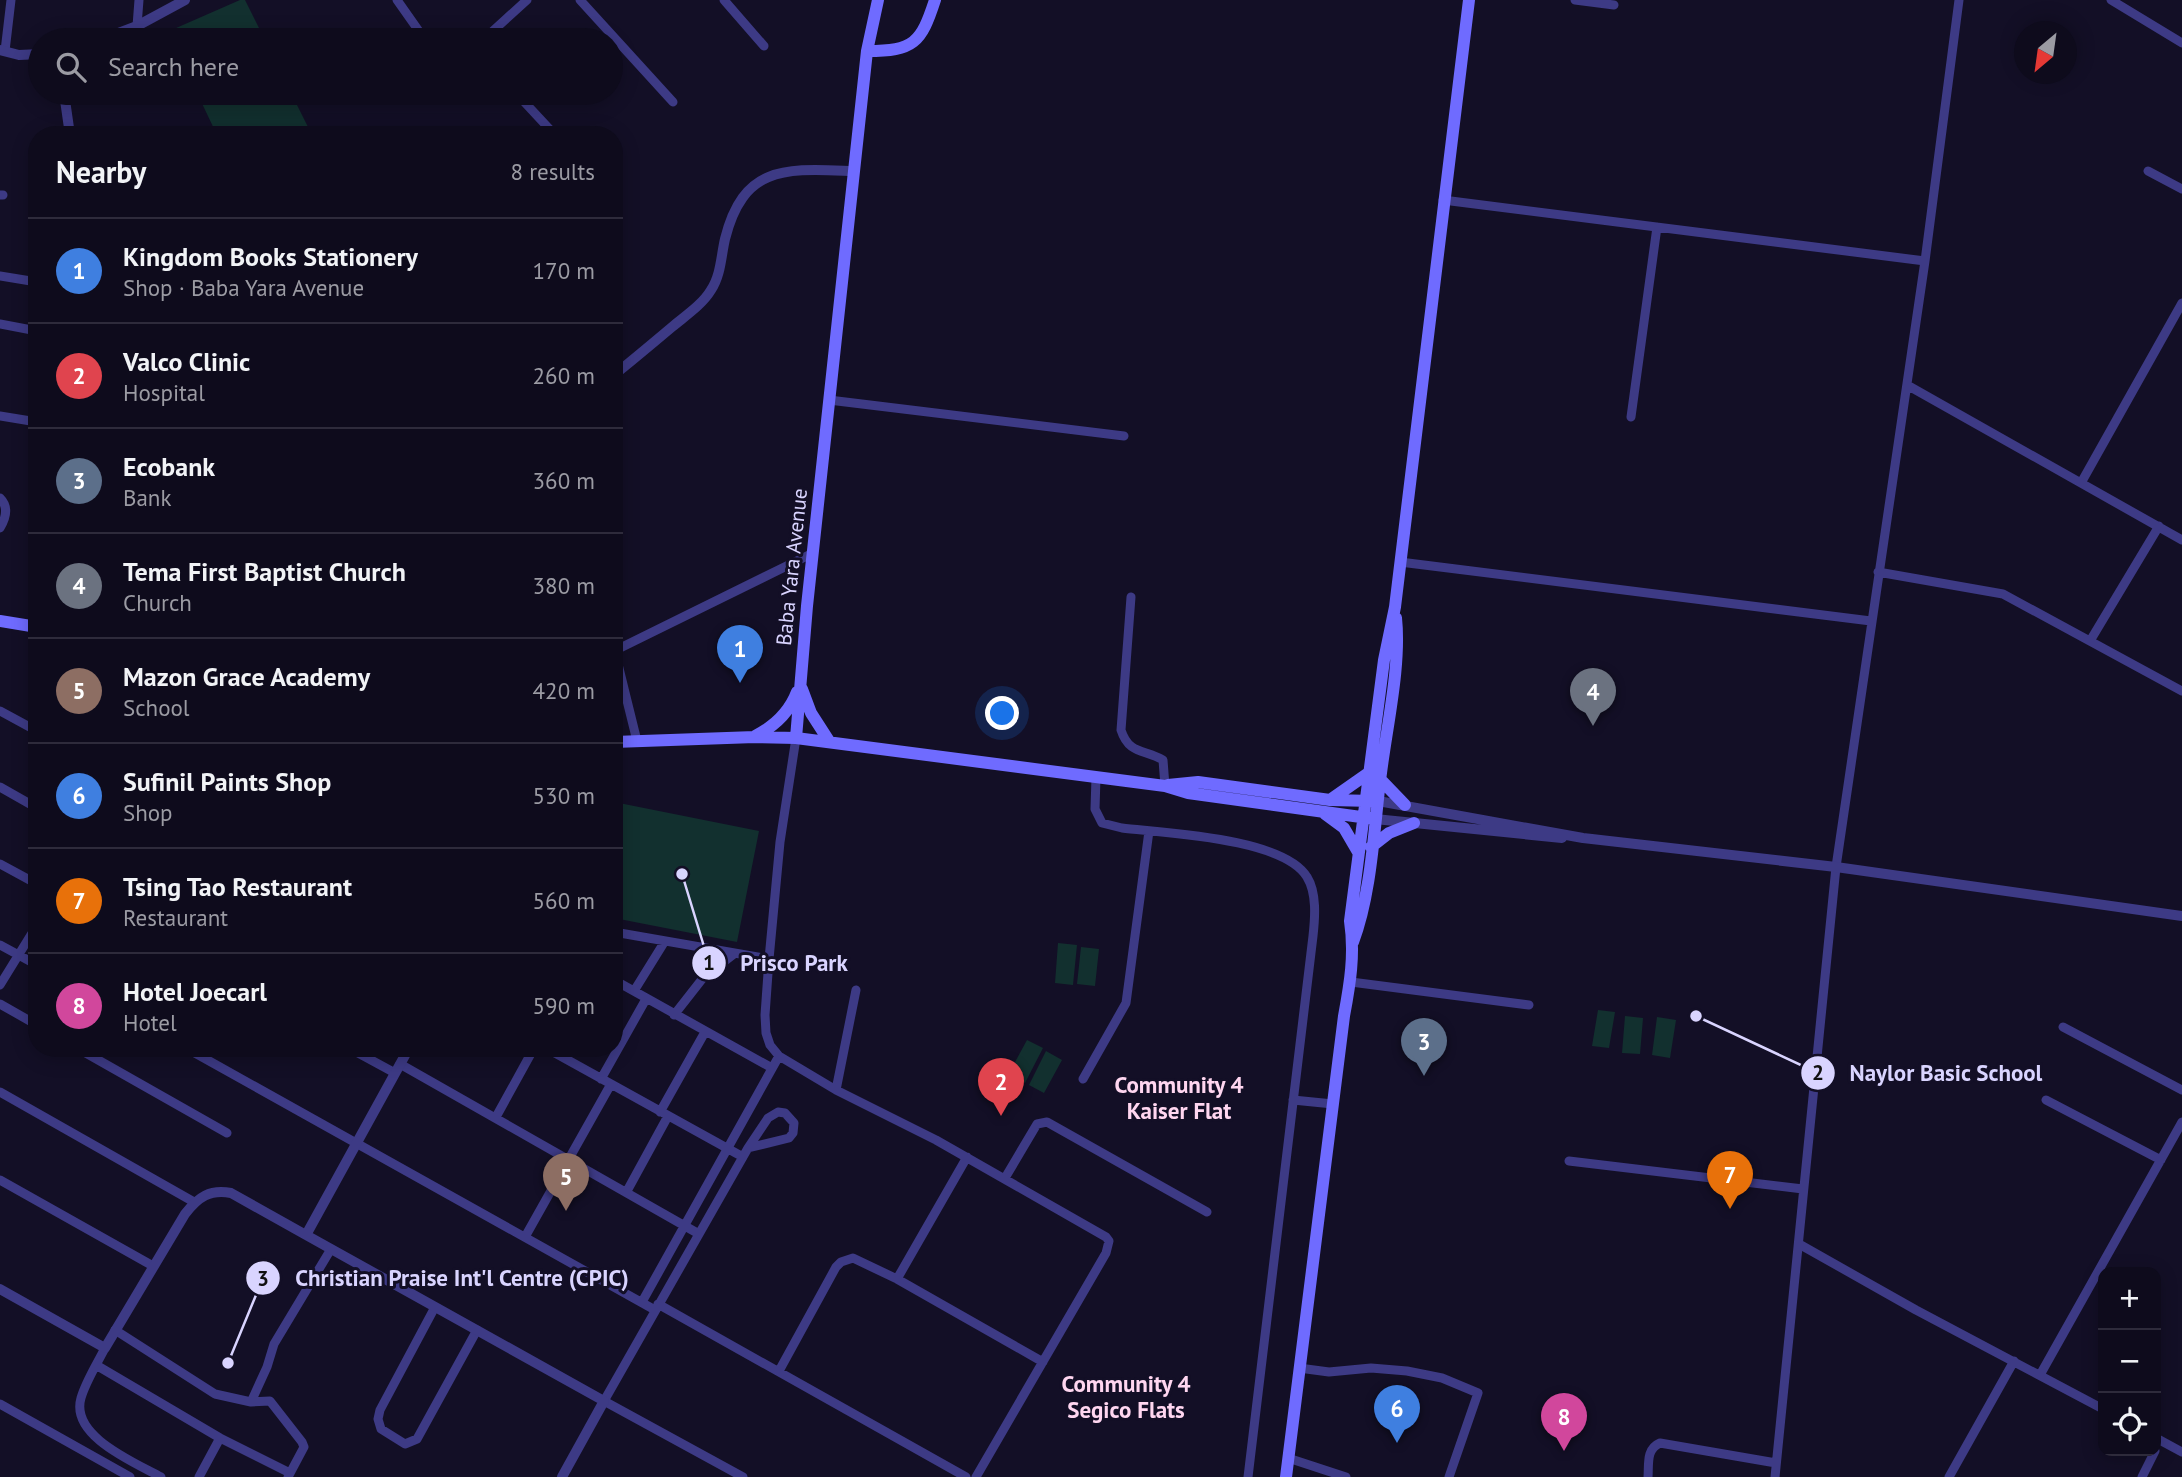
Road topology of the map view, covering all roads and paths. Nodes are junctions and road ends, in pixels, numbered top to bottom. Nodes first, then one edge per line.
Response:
1 (11, 0) edge
2 (139, 0) edge
3 (185, 0) edge
4 (397, 0) edge
5 (526, 0) edge
6 (580, 0) edge
7 (723, 0) edge
8 (871, 0) edge
9 (878, 0) edge
10 (935, 0) edge
11 (1469, 0) edge
12 (1574, 0) edge
13 (1959, 0) edge
14 (2110, 0) edge
15 (1614, 5) dead end
16 (136, 26) junction
17 (131, 28) edge
18 (417, 28) edge
19 (496, 28) edge
20 (606, 28) edge
21 (870, 32) junction
22 (2182, 43) edge
23 (764, 46) dead end
24 (623, 47) edge
25 (2, 51) edge
26 (867, 51) junction
27 (28, 55) edge
28 (673, 102) dead end
29 (66, 105) edge
30 (527, 105) edge
31 (70, 126) edge
32 (547, 126) edge
33 (854, 171) junction
34 (2148, 171) dead end
35 (2182, 189) edge
36 (1443, 200) junction
37 (1657, 227) junction
38 (1925, 261) junction
39 (0, 276) edge
40 (28, 281) edge
41 (2182, 303) edge
42 (0, 324) edge
43 (28, 329) edge
44 (623, 367) edge
45 (1907, 386) junction
46 (829, 400) junction
47 (0, 416) edge
48 (1631, 417) dead end
49 (28, 421) edge
50 (1124, 436) dead end
51 (2081, 483) junction
52 (0, 498) edge
53 (2159, 527) junction
54 (0, 528) edge
55 (2182, 540) edge
56 (813, 553) junction
57 (1400, 562) junction
58 (1878, 572) junction
59 (1131, 597) dead end
60 (0, 621) edge
61 (1871, 621) junction
62 (28, 626) edge
63 (2091, 641) junction
64 (623, 647) edge
65 (800, 682) junction
66 (623, 686) edge
67 (2182, 691) edge
68 (0, 711) edge
69 (28, 726) edge
70 (755, 737) junction
71 (796, 738) junction
72 (637, 741) junction
73 (829, 741) junction
74 (623, 742) edge
75 (1096, 776) junction
76 (1375, 776) junction
77 (1165, 786) junction
78 (0, 787) edge
79 (1330, 800) junction
80 (1371, 801) junction
81 (28, 803) edge
82 (1405, 805) junction
83 (1325, 813) junction
84 (1369, 819) junction
85 (1414, 823) junction
86 (1149, 831) junction
87 (1583, 838) junction
88 (1371, 847) junction
89 (1358, 853) junction
90 (0, 863) edge
91 (1836, 867) junction
92 (28, 879) edge
93 (2182, 916) edge
94 (623, 934) edge
95 (28, 939) edge
96 (665, 941) junction
97 (1353, 943) junction
98 (0, 945) edge
99 (734, 954) junction
100 (18, 955) junction
101 (769, 959) junction
102 (28, 960) edge
103 (1351, 982) junction
104 (0, 985) edge
105 (623, 985) edge
106 (856, 990) dead end
107 (634, 991) junction
108 (646, 999) junction
109 (0, 1004) edge
110 (1529, 1005) dead end
111 (674, 1015) junction
112 (28, 1020) edge
113 (2063, 1027) dead end
114 (705, 1032) junction
115 (623, 1040) edge
116 (779, 1056) junction
117 (93, 1057) edge
118 (202, 1057) edge
119 (371, 1057) edge
120 (404, 1057) edge
121 (529, 1057) edge
122 (562, 1057) edge
123 (613, 1057) edge
124 (397, 1068) junction
125 (772, 1068) junction
126 (601, 1079) junction
127 (1083, 1079) dead end
128 (611, 1084) junction
129 (836, 1090) junction
130 (2182, 1090) edge
131 (0, 1092) edge
132 (1293, 1100) junction
133 (2046, 1100) dead end
134 (1333, 1104) junction
135 (664, 1114) junction
136 (496, 1117) junction
137 (2182, 1122) edge
138 (227, 1133) dead end
139 (356, 1143) junction
140 (748, 1148) junction
141 (728, 1149) junction
142 (743, 1157) junction
143 (967, 1157) junction
144 (570, 1159) junction
145 (2161, 1160) junction
146 (1569, 1161) dead end
147 (1005, 1178) junction
148 (0, 1180) edge
149 (1803, 1189) junction
150 (626, 1191) junction
151 (194, 1202) junction
152 (1207, 1212) dead end
153 (686, 1226) junction
154 (699, 1234) junction
155 (306, 1235) junction
156 (525, 1237) junction
157 (1799, 1244) junction
158 (331, 1249) junction
159 (153, 1266) junction
160 (897, 1279) junction
161 (0, 1289) edge
162 (642, 1302) junction
163 (435, 1307) junction
164 (657, 1307) junction
165 (115, 1330) junction
166 (477, 1330) junction
167 (105, 1348) junction
168 (2014, 1361) junction
169 (1042, 1362) junction
170 (96, 1365) junction
171 (1299, 1368) junction
172 (779, 1371) junction
173 (2040, 1376) junction
174 (604, 1401) junction
175 (251, 1402) junction
176 (0, 1404) edge
177 (2098, 1406) edge
178 (220, 1438) junction
179 (2161, 1441) edge
180 (2182, 1452) edge
181 (2153, 1456) edge
182 (1288, 1458) junction
183 (1776, 1463) junction
184 (289, 1475) edge
185 (131, 1477) edge
186 (161, 1477) edge
187 (199, 1477) edge
188 (562, 1477) edge
189 (743, 1477) edge
190 (966, 1477) edge
191 (976, 1477) edge
192 (1248, 1477) edge
193 (1286, 1477) edge
194 (1346, 1477) edge
195 (1449, 1477) edge
196 (1648, 1477) edge
197 (1775, 1477) edge
198 (1948, 1477) edge
199 (2142, 1477) edge

1 - 25 street
2 - 16 street
3 - 16 street
4 - 18 street
5 - 19 street
6 - 20 street
7 - 23 street
8 - 21 main road, Baba Yara Avenue
9 - 21 main road, Baba Yara Avenue
10 - 26 main road
11 - 36 main road
12 - 15 street
13 - 38 street
14 - 22 street
16 - 17 street
21 - 26 main road, Baba Yara Avenue
24 - 28 street
25 - 27 street
26 - 33 main road, Baba Yara Avenue
29 - 31 street
30 - 32 street
33 - 44 street
33 - 46 main road, Baba Yara Avenue
34 - 35 street
36 - 37 street
36 - 57 main road
37 - 38 street
37 - 48 street
38 - 45 street
39 - 40 street
41 - 51 street
42 - 43 street
45 - 51 street
45 - 58 street
46 - 50 street
46 - 56 main road, Baba Yara Avenue
47 - 49 street
51 - 53 street
52 - 54 street
53 - 55 street
53 - 63 street
56 - 64 street
56 - 65 main road, Baba Yara Avenue
57 - 61 street
57 - 76 main road
58 - 61 street
58 - 63 street
59 - 77 street
60 - 62 main road
61 - 91 street
63 - 67 street
65 - 70 main road
65 - 71 main road, Baba Yara Avenue
65 - 73 main road
66 - 72 street
68 - 69 street
70 - 71 main road
70 - 72 main road
71 - 73 main road
71 - 101 street
72 - 74 main road
73 - 75 main road
75 - 77 main road
75 - 86 street
76 - 79 main road
76 - 80 main road
76 - 82 main road
77 - 79 main road
77 - 83 main road
78 - 81 street
79 - 80 main road
80 - 82 street
80 - 84 main road
82 - 87 street
83 - 84 main road
83 - 89 main road
84 - 85 street
84 - 88 main road
84 - 89 main road
85 - 87 street
85 - 88 main road
86 - 127 street
86 - 132 street
87 - 91 street
88 - 97 main road
89 - 97 main road
90 - 92 street
91 - 93 street
91 - 149 street
94 - 96 street
95 - 100 street
96 - 99 street
96 - 107 street
97 - 103 main road
98 - 100 street
99 - 101 street
99 - 111 street
100 - 102 street
100 - 104 street
101 - 116 street
103 - 110 street
103 - 134 main road
105 - 107 street
106 - 129 street
107 - 108 street
108 - 111 street
108 - 115 street
109 - 112 street
111 - 114 street
113 - 130 street
114 - 125 street
114 - 135 street
116 - 125 street
116 - 129 street
117 - 138 street
118 - 139 street
119 - 124 street
120 - 124 street
121 - 136 street
122 - 126 street
123 - 126 street
124 - 136 street
124 - 139 street
125 - 141 street
126 - 128 street
128 - 135 street
128 - 144 street
129 - 143 street
131 - 151 street
132 - 134 street
132 - 192 street
133 - 145 street
134 - 171 main road
135 - 141 street
135 - 150 street
136 - 144 street
137 - 145 street
139 - 155 street
139 - 156 street
140 - 140 street
140 - 142 street
141 - 142 street
141 - 153 street
142 - 154 street
143 - 147 street
143 - 160 street
144 - 150 street
144 - 156 street
145 - 173 street
146 - 149 street
147 - 152 street
147 - 169 street
148 - 159 street
149 - 157 street
150 - 153 street
151 - 155 street
151 - 159 street
153 - 154 street
153 - 162 street
154 - 164 street
155 - 158 street
156 - 162 street
157 - 168 street
157 - 183 street
158 - 163 street
158 - 175 street
159 - 165 street
160 - 169 street
160 - 172 street
161 - 167 street
162 - 164 street
163 - 166 street
163 - 166 street
164 - 172 street
164 - 174 street
165 - 167 street
165 - 175 street
166 - 174 street
167 - 170 street
168 - 173 street
168 - 198 street
169 - 191 street
170 - 178 street
170 - 186 street
171 - 182 main road
171 - 195 street
172 - 190 street
173 - 177 street
174 - 188 street
174 - 189 street
175 - 184 street
176 - 185 street
178 - 184 street
178 - 187 street
179 - 180 street
181 - 199 street
182 - 193 main road
182 - 194 street
183 - 196 street
183 - 197 street

